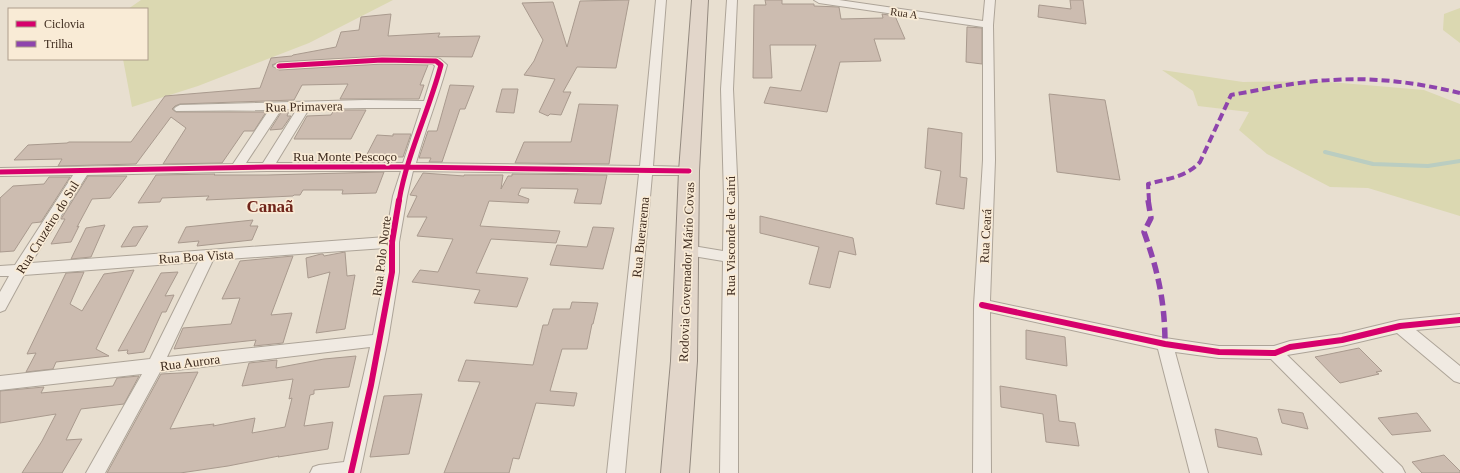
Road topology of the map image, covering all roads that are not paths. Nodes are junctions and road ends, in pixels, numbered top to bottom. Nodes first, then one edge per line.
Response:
1 (661, 0) edge
2 (700, 0) edge
3 (732, 0) edge
4 (820, 0) edge
5 (892, 0) edge
6 (990, 0) edge
7 (895, 12) junction
8 (988, 25) junction
9 (279, 66) dead end
10 (428, 104) junction
11 (306, 105) junction
12 (278, 106) junction
13 (180, 109) dead end
14 (267, 167) junction
15 (408, 167) junction
16 (236, 168) junction
17 (83, 170) junction
18 (646, 170) junction
19 (689, 171) junction
20 (0, 172) edge
21 (392, 242) junction
22 (688, 250) junction
23 (208, 255) junction
24 (730, 257) junction
25 (19, 270) junction
26 (0, 271) edge
27 (982, 304) junction
28 (0, 306) edge
29 (1460, 320) edge
30 (1400, 326) junction
31 (380, 340) junction
32 (1165, 344) junction
33 (1275, 353) junction
34 (154, 367) junction
35 (1460, 376) edge
36 (0, 383) edge
37 (352, 472) edge
38 (95, 473) edge
39 (319, 473) edge
40 (616, 473) edge
41 (675, 473) edge
42 (728, 473) edge
43 (982, 473) edge
44 (1199, 473) edge
45 (1396, 473) edge

1 - 18 street, Rua Buerarema
2 - 19 highway, Rodovia Governador Mário Covas
3 - 24 street, Rua Visconde de Cairú
4 - 7 street, Rua A
5 - 7 street
6 - 8 street, Rua Ceará
7 - 8 street, Rua A
8 - 27 street, Rua Ceará
9 - 10 street, Rua Polo Norte
10 - 11 street, Rua Primavera
10 - 15 street, Rua Polo Norte
11 - 12 street, Rua Primavera
11 - 14 street
12 - 13 street, Rua Primavera
12 - 16 street
14 - 15 street, Rua Monte Pescoço
14 - 16 street, Rua Monte Pescoço
15 - 18 street, Rua Monte Pescoço
15 - 21 street, Rua Polo Norte
16 - 17 street, Rua Monte Pescoço
17 - 20 street, Rua Monte Pescoço
17 - 25 street, Rua Cruzeiro do Sul
18 - 19 street, Rua Monte Pescoço
18 - 40 street, Rua Buerarema
19 - 22 highway, Rodovia Governador Mário Covas
21 - 23 street, Rua Boa Vista
21 - 31 street, Rua Polo Norte
22 - 24 street
22 - 41 highway, Rodovia Governador Mário Covas
23 - 25 street, Rua Boa Vista
23 - 34 street
24 - 42 street, Rua Visconde de Cairú
25 - 26 street, Rua Boa Vista
25 - 28 street, Rua Cruzeiro do Sul
27 - 32 street
27 - 43 street, Rua Ceará
29 - 30 street
30 - 33 street
30 - 35 street
31 - 34 street, Rua Aurora
31 - 37 street, Rua Polo Norte
32 - 33 street
32 - 44 street
33 - 45 street
34 - 36 street, Rua Aurora
34 - 38 street
37 - 39 street

